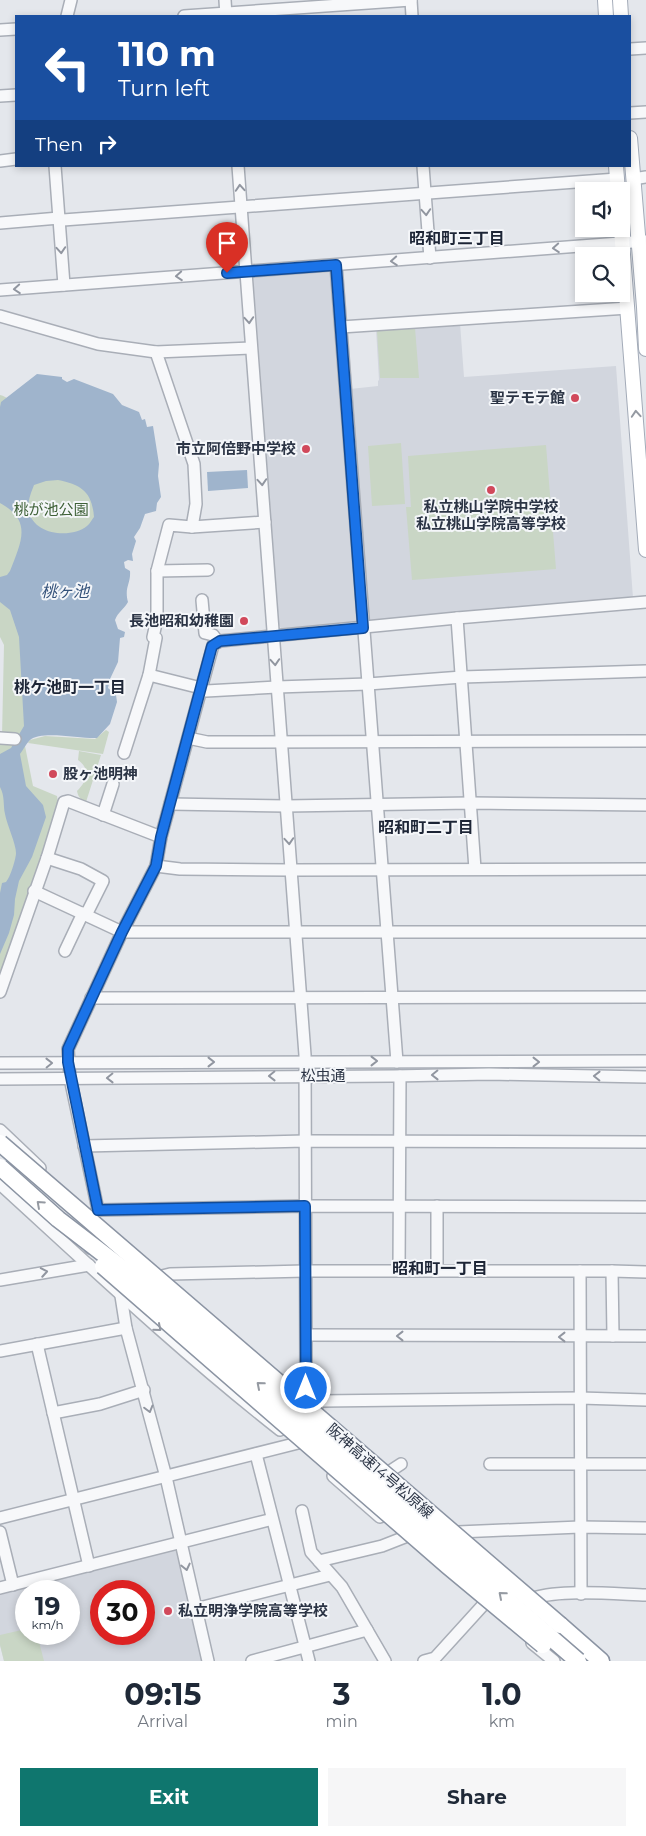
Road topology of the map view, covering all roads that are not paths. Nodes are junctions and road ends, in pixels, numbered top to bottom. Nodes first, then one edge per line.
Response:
1 (71, 0) edge
2 (225, 0) edge
3 (411, 0) edge
4 (605, 0) edge
5 (620, 0) edge
6 (67, 15) edge
7 (226, 15) edge
8 (412, 15) edge
9 (606, 15) edge
10 (621, 15) edge
11 (15, 29) edge
12 (0, 30) edge
13 (646, 48) edge
14 (631, 50) edge
15 (15, 95) edge
16 (0, 96) edge
17 (646, 112) edge
18 (631, 113) edge
19 (631, 142) edge
20 (15, 159) edge
21 (0, 161) edge
22 (55, 167) edge
23 (238, 167) edge
24 (423, 167) edge
25 (639, 178) edge
26 (617, 179) edge
27 (425, 193) junction
28 (241, 206) junction
29 (59, 218) junction
30 (0, 223) edge
31 (622, 237) edge
32 (642, 241) edge
33 (622, 243) junction
34 (430, 258) junction
35 (336, 265) junction
36 (246, 272) junction
37 (64, 285) junction
38 (0, 290) edge
39 (645, 306) edge
40 (628, 308) junction
41 (0, 316) edge
42 (341, 327) junction
43 (252, 348) junction
44 (646, 350) edge
45 (156, 352) junction
46 (265, 522) junction
47 (192, 527) junction
48 (646, 550) edge
49 (208, 570) dead end
50 (157, 571) junction
51 (202, 600) dead end
52 (646, 602) edge
53 (457, 618) junction
54 (363, 628) junction
55 (273, 637) junction
56 (218, 642) junction
57 (646, 670) edge
58 (149, 675) junction
59 (462, 678) junction
60 (368, 684) junction
61 (277, 687) junction
62 (201, 688) junction
63 (0, 738) edge
64 (188, 738) junction
65 (15, 739) dead end
66 (646, 740) edge
67 (282, 742) junction
68 (372, 742) junction
69 (466, 742) junction
70 (124, 753) dead end
71 (113, 784) dead end
72 (471, 803) junction
73 (170, 804) junction
74 (378, 805) junction
75 (646, 805) edge
76 (286, 806) junction
77 (103, 815) junction
78 (161, 837) junction
79 (47, 858) junction
80 (156, 866) junction
81 (383, 868) junction
82 (475, 869) junction
83 (646, 869) edge
84 (291, 870) junction
85 (34, 891) junction
86 (85, 914) junction
87 (122, 932) junction
88 (646, 932) edge
89 (296, 933) junction
90 (388, 933) junction
91 (65, 951) dead end
92 (0, 992) edge
93 (301, 996) junction
94 (393, 997) junction
95 (646, 997) edge
96 (91, 998) junction
97 (305, 1061) junction
98 (646, 1061) edge
99 (68, 1062) junction
100 (397, 1062) junction
101 (0, 1063) edge
102 (306, 1076) junction
103 (400, 1076) junction
104 (646, 1077) edge
105 (70, 1078) junction
106 (0, 1079) edge
107 (0, 1130) edge
108 (305, 1141) junction
109 (400, 1141) junction
110 (646, 1142) edge
111 (0, 1143) edge
112 (84, 1146) junction
113 (0, 1167) edge
114 (0, 1184) edge
115 (305, 1206) junction
116 (400, 1206) junction
117 (437, 1206) junction
118 (646, 1207) edge
119 (95, 1214) junction
120 (58, 1219) junction
121 (102, 1227) junction
122 (92, 1268) junction
123 (305, 1270) junction
124 (399, 1271) junction
125 (437, 1271) junction
126 (580, 1271) junction
127 (612, 1271) junction
128 (646, 1272) edge
129 (162, 1276) junction
130 (0, 1280) edge
131 (121, 1296) junction
132 (126, 1328) junction
133 (306, 1335) junction
134 (581, 1336) junction
135 (613, 1336) junction
136 (646, 1336) edge
137 (38, 1344) junction
138 (0, 1350) edge
139 (144, 1390) junction
140 (300, 1395) junction
141 (580, 1398) junction
142 (646, 1400) edge
143 (314, 1408) junction
144 (53, 1413) junction
145 (298, 1443) junction
146 (256, 1454) junction
147 (581, 1463) junction
148 (401, 1464) dead end
149 (490, 1464) dead end
150 (646, 1464) edge
151 (388, 1472) junction
152 (166, 1476) junction
153 (357, 1498) junction
154 (74, 1501) junction
155 (302, 1511) dead end
156 (0, 1518) edge
157 (269, 1520) dead end
158 (580, 1527) junction
159 (646, 1528) edge
160 (0, 1532) edge
161 (458, 1532) junction
162 (405, 1537) junction
163 (180, 1543) junction
164 (319, 1561) junction
165 (89, 1566) junction
166 (330, 1575) junction
167 (290, 1584) junction
168 (13, 1585) junction
169 (0, 1588) edge
170 (581, 1594) junction
171 (646, 1595) edge
172 (534, 1598) junction
173 (484, 1604) junction
174 (196, 1609) junction
175 (367, 1630) junction
176 (306, 1648) junction
177 (433, 1660) edge
178 (208, 1661) edge
179 (252, 1661) edge
180 (309, 1661) edge
181 (385, 1661) edge
182 (554, 1661) edge
183 (562, 1661) edge
184 (578, 1661) edge
185 (601, 1661) edge
186 (609, 1661) edge

1 - 6 street
2 - 7 street
3 - 7 street
3 - 8 street
4 - 9 main road
5 - 10 main road
11 - 12 street
13 - 14 street
15 - 16 street
17 - 18 street
19 - 25 main road
20 - 21 street
22 - 29 street
28 -> 23 street
24 - 27 street
25 - 32 main road
26 - 27 street
27 - 28 street
27 -> 34 street
28 - 29 street
28 - 36 street
29 - 30 street
29 -> 37 street
31 - 33 main road
32 - 33 street
32 - 39 main road
33 -> 34 street
33 - 40 main road
34 -> 35 street
35 - 36 street
35 - 42 street
36 -> 37 street
36 -> 43 street
37 -> 38 street
39 - 44 main road
40 - 42 street
48 -> 40 main road
41 - 45 street
42 - 54 street
43 - 45 street
43 -> 46 street
45 - 47 street
46 - 47 street
46 - 55 street
47 - 50 street
49 - 50 street
50 - 58 street
51 - 56 street
52 - 53 street
53 - 54 street
53 - 59 street
54 - 55 street
54 - 60 street
55 - 56 street
55 -> 61 street
56 - 62 street
57 - 59 street
58 - 62 street
58 - 70 street
59 - 60 street
59 - 69 street
60 - 61 street
60 - 68 street
61 - 62 street
61 - 67 street
62 - 64 street
63 - 65 street
64 - 67 street
64 - 73 street
66 - 69 street
67 - 68 street
67 - 76 street
68 - 69 street
68 - 74 street
69 - 72 street
71 - 77 street
72 - 74 street
72 - 75 street
72 - 82 street
73 - 76 street
73 - 78 street
74 - 76 street
74 - 81 street
76 -> 84 street
77 - 78 street
77 - 79 street
78 - 80 street
79 - 85 street
79 - 86 street
80 - 84 street
80 - 87 street
81 - 82 street
81 - 84 street
81 - 90 street
82 - 83 street
84 - 89 street
85 - 86 street
85 - 92 street
86 - 87 street
86 - 91 street
87 - 89 street
87 - 96 street
88 - 90 street
89 - 90 street
89 - 93 street
90 - 94 street
93 - 94 street
93 - 96 street
93 - 97 street
94 - 95 street
94 - 100 street
96 - 99 street
99 -> 97 street, 松虫通
97 -> 100 street, 松虫通
97 - 102 street
100 -> 98 street, 松虫通
101 -> 99 street, 松虫通
99 - 105 street
102 - 103 street, 松虫通
102 -> 105 street, 松虫通
102 - 108 street
104 -> 103 street, 松虫通
103 - 109 street
105 - 106 street, 松虫通
105 - 112 street
107 - 119 street
108 - 109 street
108 - 112 street
108 - 115 street
109 - 110 street
109 - 116 street
111 - 185 highway, 阪神高速14号松原線, bridge
112 - 119 street
120 -> 113 highway, 阪神高速14号松原線, bridge
114 - 122 street
115 - 116 street
115 - 119 street
115 - 123 street
116 - 117 street
116 - 124 street
117 - 118 street
117 - 125 street
119 - 121 street
119 - 122 street
120 - 183 highway, bridge
184 -> 120 highway, 阪神高速14号松原線, bridge
121 - 122 street
121 - 129 street
130 -> 122 street
122 - 131 street
123 - 124 street
123 - 129 street
123 - 133 street
124 - 125 street
125 - 126 street
126 - 127 street
126 - 134 street
127 - 128 street
127 - 135 street
129 - 140 street
131 - 132 street
131 -> 145 street
132 - 137 street
132 - 139 street
134 -> 133 street
133 - 140 street
134 - 135 street
134 - 141 street
135 - 136 street
137 - 138 street
137 - 144 street
139 - 144 street
139 -> 152 street
140 - 143 street
141 - 142 street
141 - 143 street
141 - 147 street
143 - 151 street
144 - 154 street
145 - 146 street
145 - 153 street
146 - 152 street
146 - 167 street
147 - 149 street
147 - 150 street
147 - 158 street
148 - 151 street
151 - 153 street
151 - 161 street
152 - 154 street
152 - 163 street
153 - 162 street
154 - 156 street
154 - 165 street
155 - 164 street
157 - 163 street
158 - 159 street
158 - 161 street
158 - 170 street
160 - 168 street
161 - 172 street
162 - 164 street
162 - 173 street
163 - 165 street
163 -> 174 street
164 - 166 street
165 - 168 street
166 - 167 street
166 - 175 street
167 - 174 street
167 - 176 street
168 - 169 street
170 - 171 street
170 - 172 street
172 - 186 street
173 - 177 street
173 - 182 street
174 - 178 street
175 - 176 street
175 - 181 street
176 - 179 street
176 - 180 street

